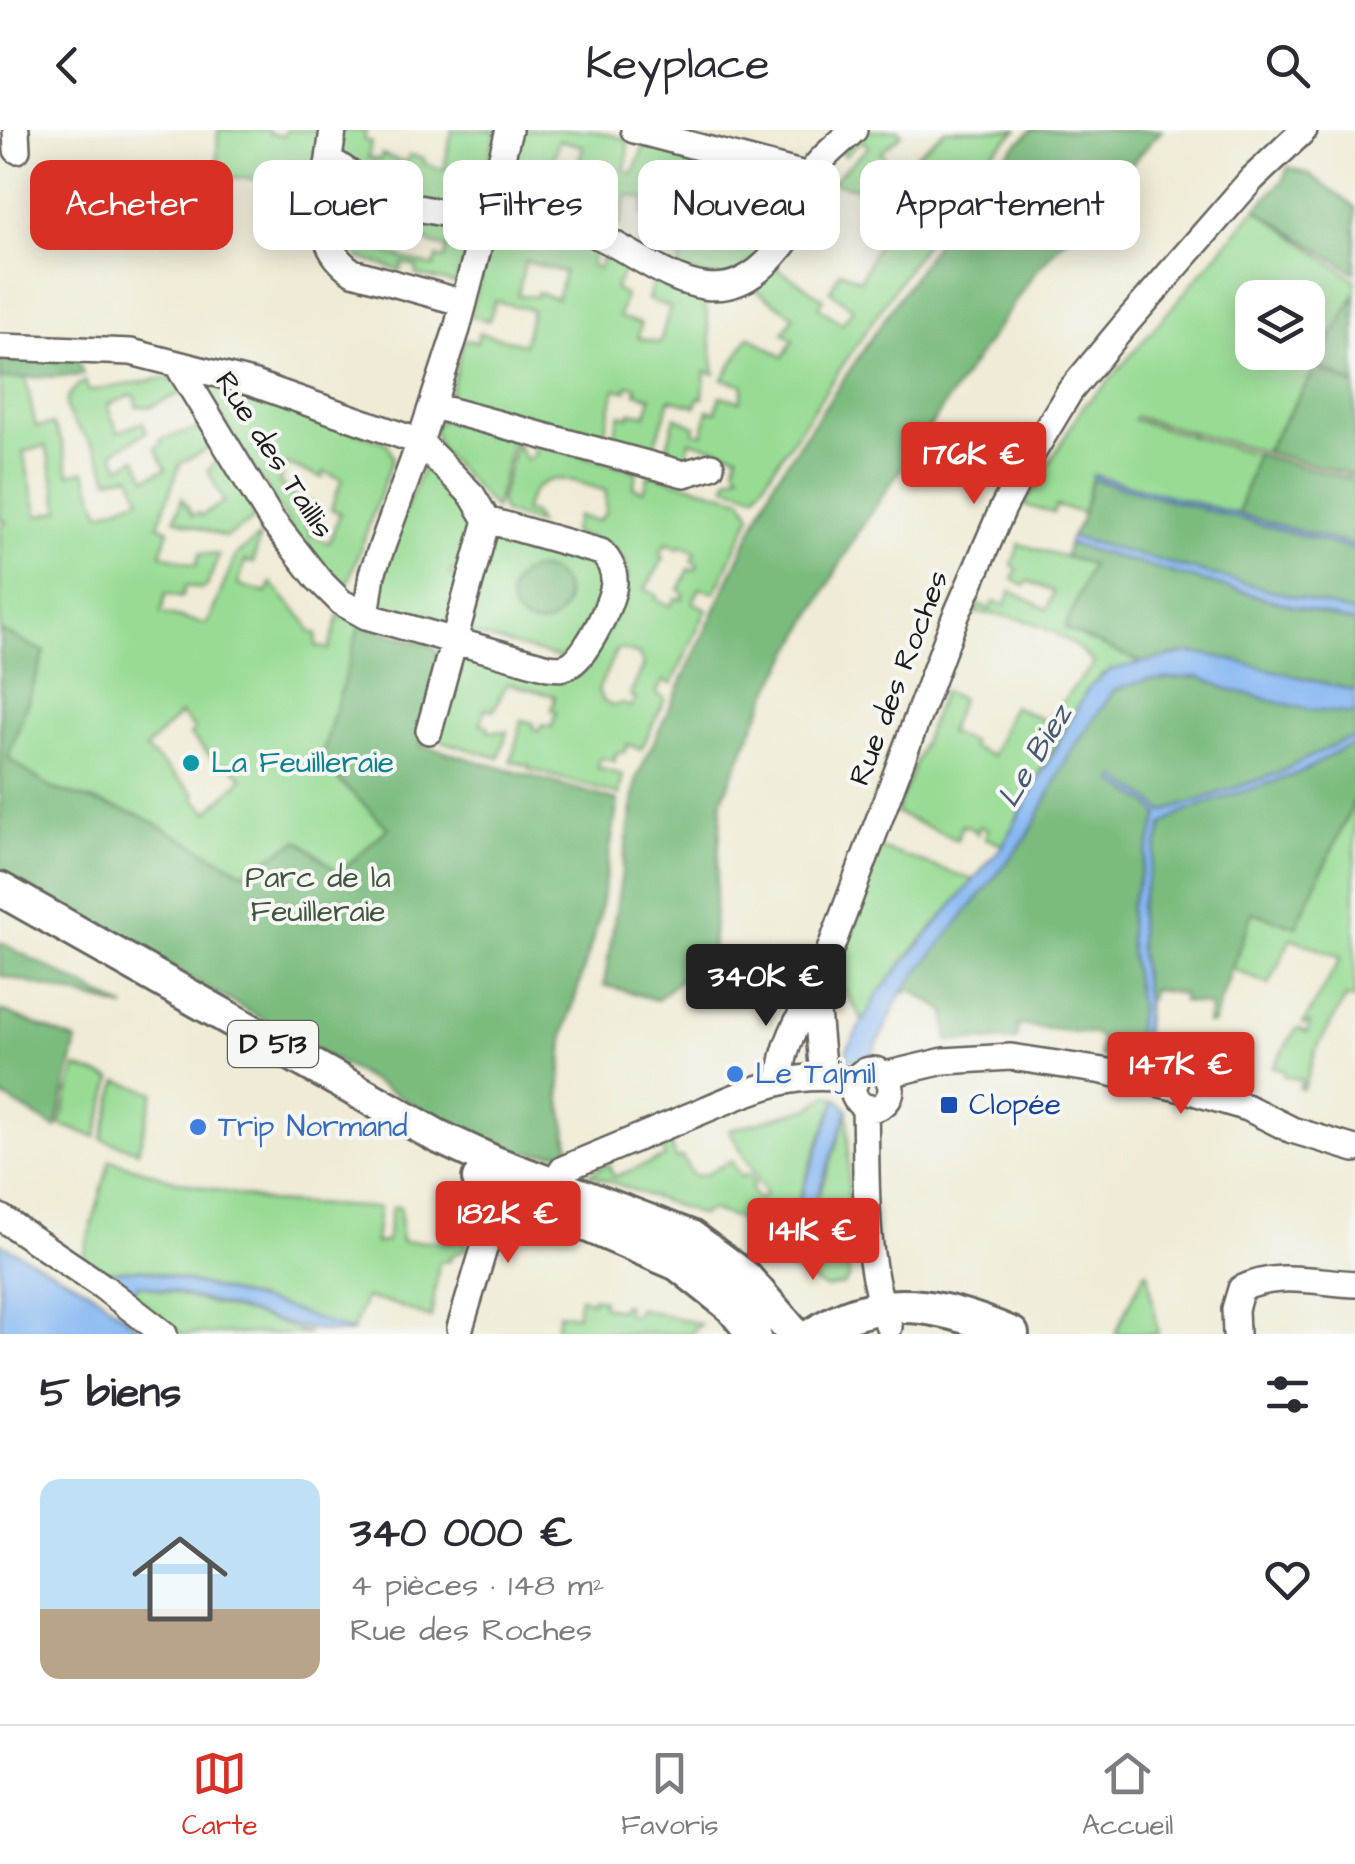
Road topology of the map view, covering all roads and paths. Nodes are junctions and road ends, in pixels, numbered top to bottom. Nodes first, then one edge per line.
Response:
1 (333, 130) edge
2 (509, 130) edge
3 (634, 130) edge
4 (854, 130) edge
5 (1304, 130) edge
6 (329, 159) junction
7 (501, 160) edge
8 (748, 160) edge
9 (825, 160) edge
10 (443, 210) edge
11 (618, 244) edge
12 (478, 250) edge
13 (779, 250) edge
14 (464, 303) junction
15 (0, 347) edge
16 (177, 364) junction
17 (433, 406) junction
18 (420, 442) junction
19 (711, 466) dead end
20 (487, 520) junction
21 (366, 616) junction
22 (454, 640) junction
23 (430, 732) dead end
24 (0, 890) edge
25 (0, 910) edge
26 (815, 990) junction
27 (884, 1075) junction
28 (823, 1076) junction
29 (782, 1082) junction
30 (855, 1082) junction
31 (865, 1107) junction
32 (1355, 1149) edge
33 (553, 1185) junction
34 (502, 1189) junction
35 (0, 1217) edge
36 (1355, 1284) edge
37 (766, 1297) junction
38 (874, 1323) edge
39 (460, 1328) dead end
40 (164, 1334) edge
41 (754, 1334) edge
42 (794, 1334) edge
43 (814, 1334) edge
44 (982, 1334) edge
45 (1012, 1334) edge
46 (1236, 1334) edge

1 - 6 street
2 - 7 street
3 - 8 street
4 - 9 street
5 - 26 street, Rue des Roches
6 - 10 street
6 - 14 street
11 - 13 street
12 - 14 street
14 - 17 street
15 - 16 street
16 - 18 street
16 - 21 street, Rue des Taillis
17 - 18 street
17 - 19 street
18 - 20 street
18 - 21 street
20 - 22 street
20 - 22 street
21 - 22 street
22 - 23 street
24 - 33 main road, D 513
25 - 34 main road, D 513
26 - 28 street, Rue des Roches
26 - 29 street, Rue des Roches
27 - 30 street
27 - 31 street
27 - 32 street
28 - 29 street
28 - 30 street
29 - 33 street
30 - 31 street
31 - 38 street
33 - 37 main road, D 513
34 - 39 street
34 - 41 main road, D 513
35 - 40 street
36 - 46 street
37 - 38 main road
37 - 42 main road, D 513
38 - 43 main road
38 - 44 main road
38 - 45 main road

